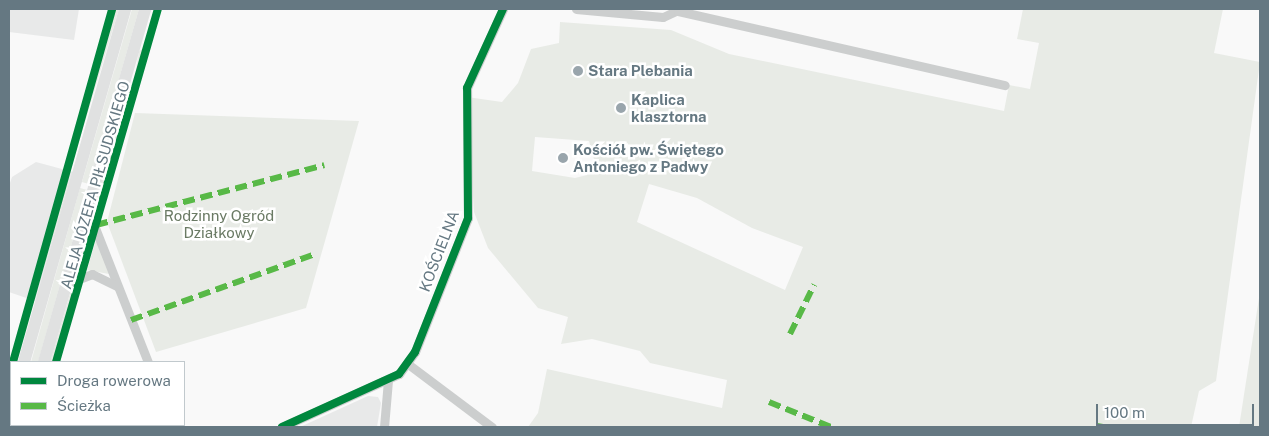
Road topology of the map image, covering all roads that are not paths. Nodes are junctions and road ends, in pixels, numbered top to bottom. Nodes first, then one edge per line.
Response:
1 (126, 9) edge
2 (145, 9) edge
3 (503, 9) edge
4 (576, 9) edge
5 (679, 10) edge
6 (1005, 85) dead end
7 (88, 210) junction
8 (66, 284) junction
9 (118, 286) junction
10 (24, 361) edge
11 (44, 361) edge
12 (148, 361) edge
13 (408, 364) junction
14 (388, 380) junction
15 (282, 427) edge
16 (384, 427) edge
17 (492, 427) edge

1 - 10 street, ALEJA JÓZEFA PIŁSUDSKIEGO
2 - 7 street, ALEJA JÓZEFA PIŁSUDSKIEGO
3 - 13 street, KOŚCIELNA
4 - 5 street
5 - 6 street
7 - 8 street, ALEJA JÓZEFA PIŁSUDSKIEGO
7 - 9 street
8 - 9 street
8 - 11 street, ALEJA JÓZEFA PIŁSUDSKIEGO
9 - 12 street
13 - 14 street, KOŚCIELNA
13 - 17 street
14 - 15 street, KOŚCIELNA
14 - 16 street

